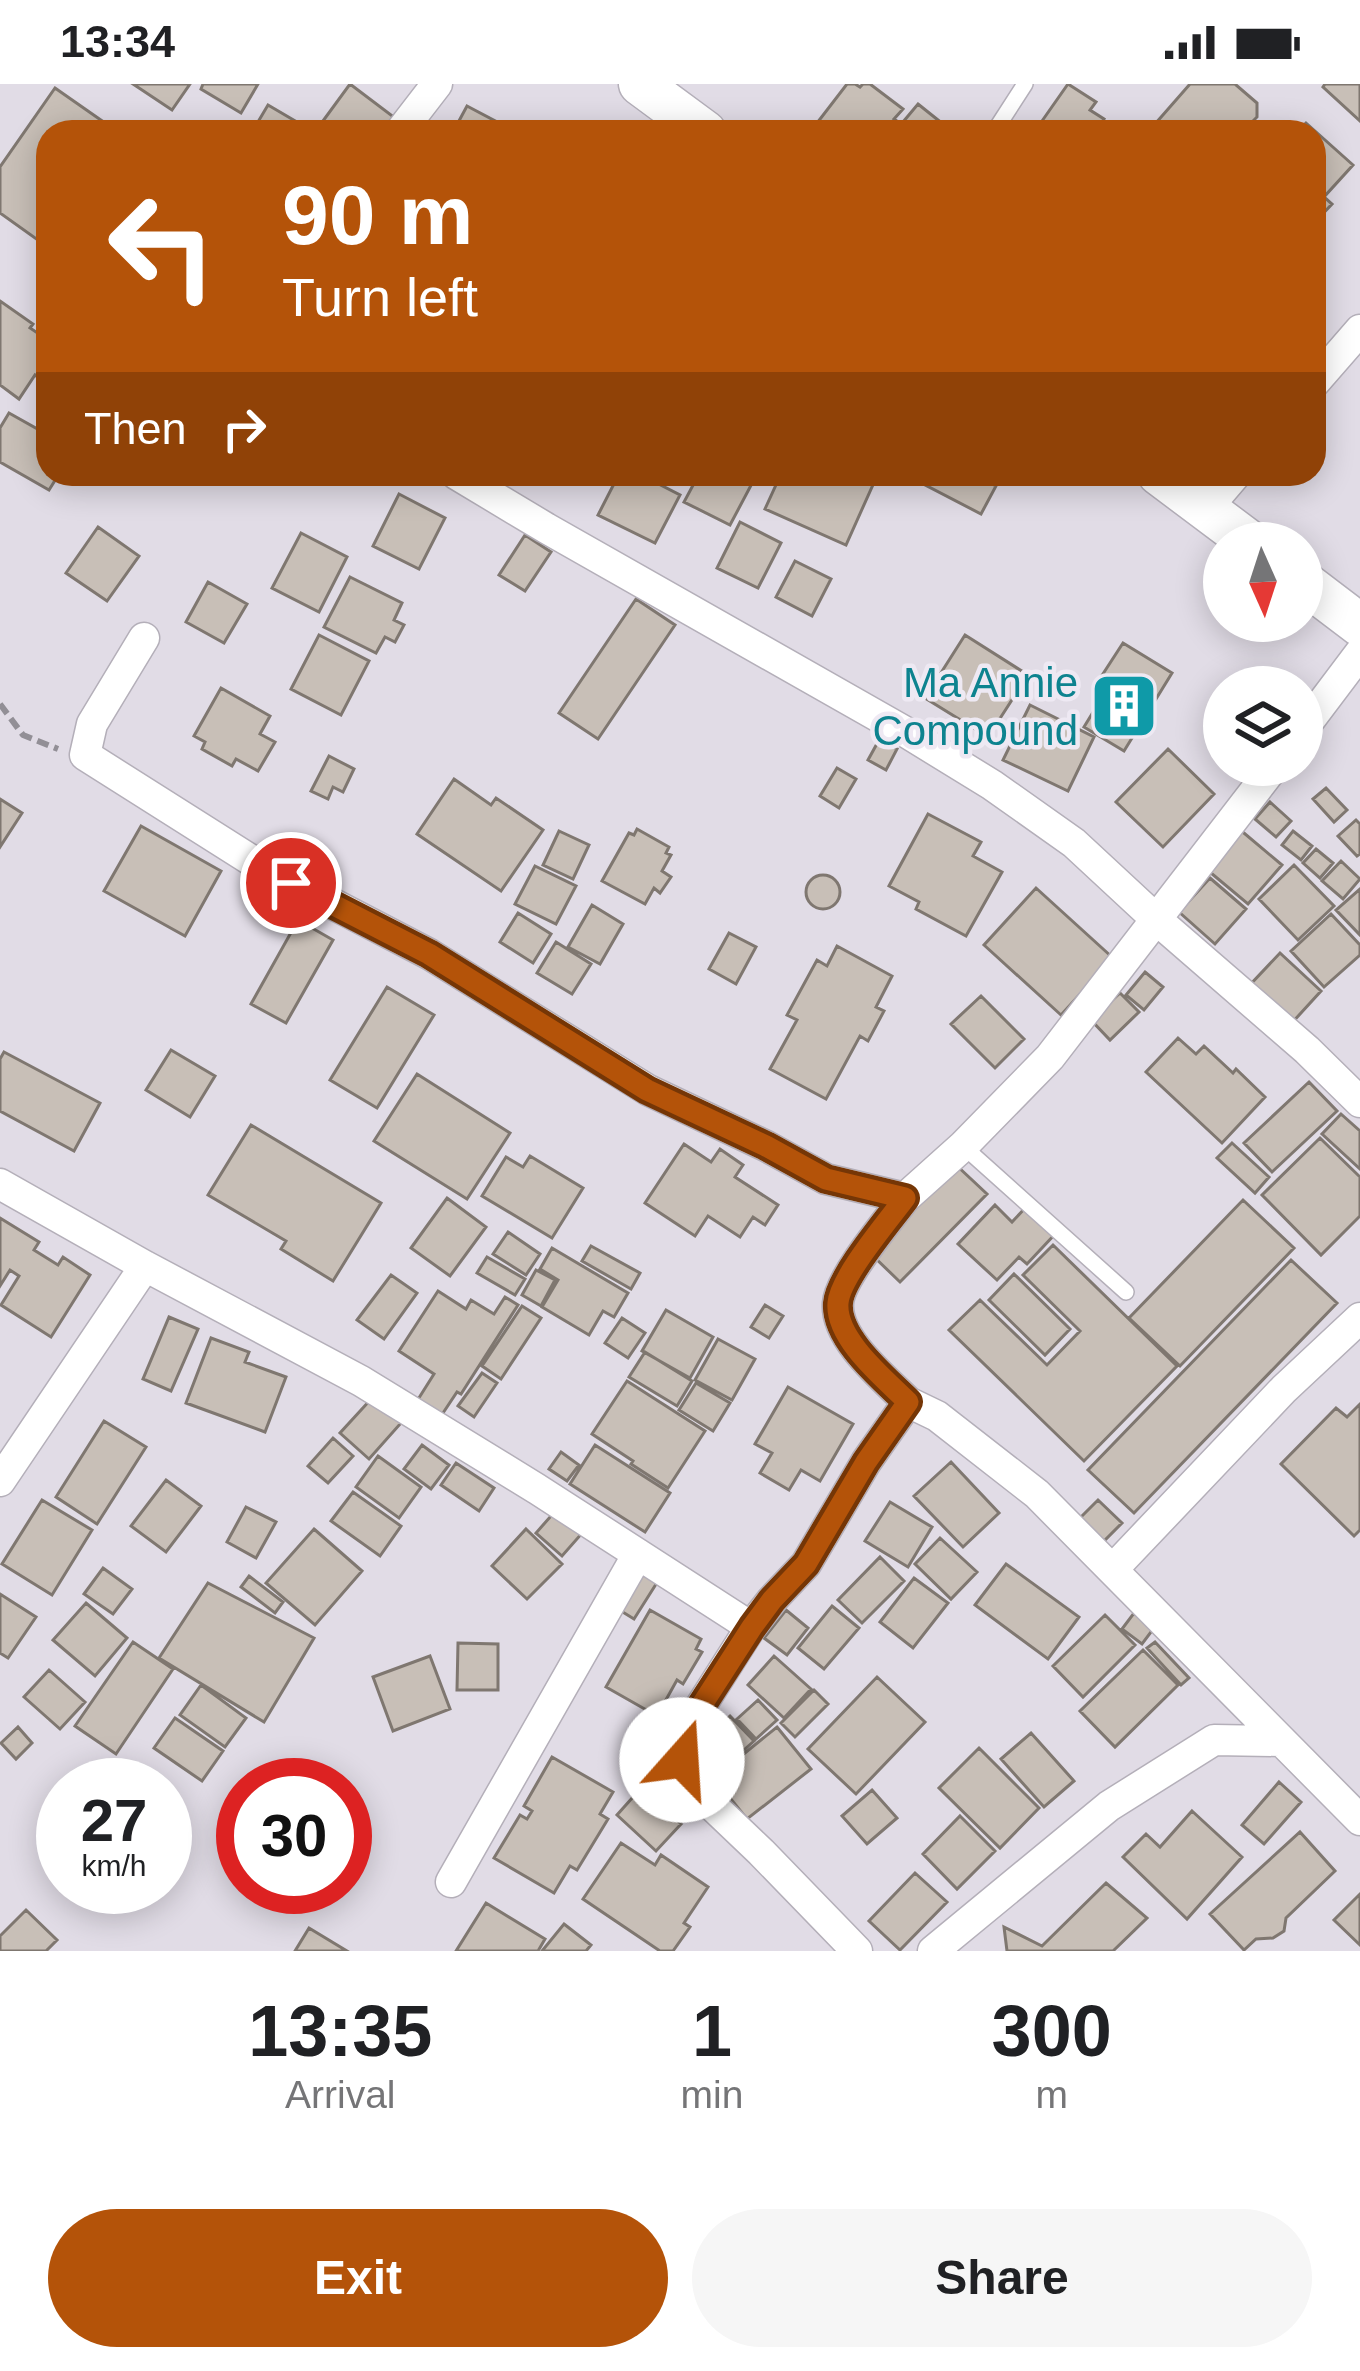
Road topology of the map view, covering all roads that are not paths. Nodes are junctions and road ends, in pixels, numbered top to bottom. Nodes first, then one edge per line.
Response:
1 (436, 84) edge
2 (640, 84) edge
3 (1025, 84) edge
4 (409, 120) edge
5 (689, 120) edge
6 (1002, 120) edge
7 (1360, 330) edge
8 (1326, 369) edge
9 (476, 486) edge
10 (1175, 486) edge
11 (1226, 486) edge
12 (1206, 509) junction
13 (1223, 522) edge
14 (1323, 597) edge
15 (1360, 625) edge
16 (144, 638) dead end
17 (1360, 653) edge
18 (1323, 702) edge
19 (1259, 786) edge
20 (1157, 920) junction
21 (1360, 1102) edge
22 (963, 1146) junction
23 (0, 1184) edge
24 (905, 1198) junction
25 (145, 1266) junction
26 (1126, 1292) dead end
27 (1360, 1318) edge
28 (908, 1402) junction
29 (0, 1480) edge
30 (638, 1554) junction
31 (1113, 1569) junction
32 (752, 1627) junction
33 (1240, 1701) junction
34 (1214, 1740) junction
35 (1280, 1741) junction
36 (1360, 1820) edge
37 (451, 1882) dead end
38 (857, 1951) edge
39 (933, 1951) edge

1 - 4 street
2 - 5 street
3 - 6 lane
7 - 8 street
9 - 20 street
10 - 12 street
11 - 12 street
12 - 13 street
14 - 15 street
16 - 24 street
17 - 18 street
19 - 20 street
20 - 21 street
20 - 22 street
22 - 24 street
22 - 26 lane
23 - 25 street
24 - 28 street
25 - 29 street
25 - 30 street
27 - 31 street
28 - 31 street
28 - 32 street
30 - 32 street
30 - 37 street
31 - 33 street
32 - 38 street
33 - 34 street
33 - 35 street
34 - 35 street
34 - 39 street
35 - 36 street

